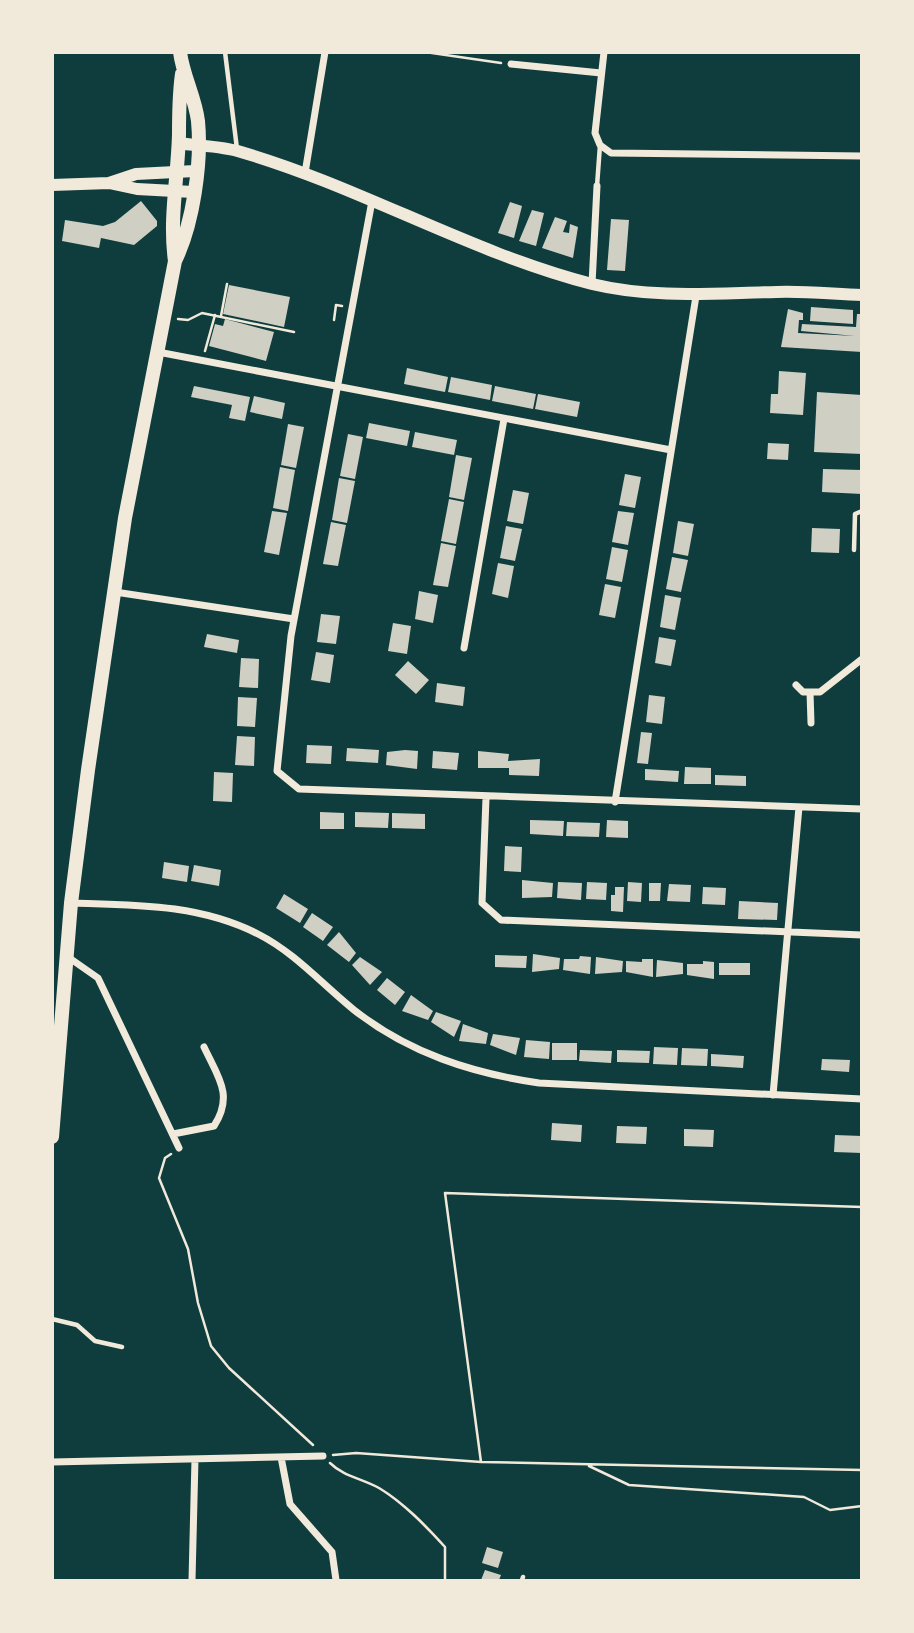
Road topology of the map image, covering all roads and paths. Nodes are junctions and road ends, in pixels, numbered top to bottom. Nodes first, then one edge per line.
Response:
1 (180, 52) edge
2 (225, 52) edge
3 (325, 52) edge
4 (425, 52) edge
5 (604, 52) edge
6 (511, 64) joint
7 (183, 73) junction
8 (601, 73) junction
9 (178, 143) junction
10 (600, 145) junction
11 (198, 146) junction
12 (237, 150) junction
13 (862, 156) edge
14 (195, 171) junction
15 (176, 172) junction
16 (305, 173) junction
17 (109, 183) junction
18 (52, 185) edge
19 (597, 186) joint
20 (176, 191) junction
21 (193, 192) junction
22 (372, 201) junction
23 (175, 261) junction
24 (227, 284) dead end
25 (592, 284) junction
26 (862, 295) edge
27 (695, 296) junction
28 (215, 315) junction
29 (221, 316) junction
30 (165, 318) junction
31 (294, 332) dead end
32 (158, 352) junction
33 (202, 361) junction
34 (337, 387) junction
35 (505, 419) junction
36 (671, 450) junction
37 (862, 512) edge
38 (854, 550) dead end
39 (114, 592) junction
40 (294, 619) junction
41 (464, 648) dead end
42 (862, 659) edge
43 (796, 685) dead end
44 (810, 692) junction
45 (811, 723) dead end
46 (486, 798) junction
47 (615, 802) junction
48 (799, 807) junction
49 (862, 809) edge
50 (71, 903) junction
51 (790, 933) junction
52 (862, 935) edge
53 (68, 957) junction
54 (204, 1047) dead end
55 (54, 1082) edge
56 (773, 1095) junction
57 (862, 1099) edge
58 (173, 1135) junction
59 (52, 1137) edge
60 (179, 1147) joint
61 (862, 1207) edge
62 (52, 1319) edge
63 (122, 1347) dead end
64 (323, 1456) junction
65 (281, 1457) junction
66 (195, 1459) junction
67 (52, 1462) edge
68 (481, 1462) junction
69 (586, 1464) junction
70 (862, 1470) edge
71 (862, 1506) edge
72 (192, 1580) edge
73 (336, 1580) edge
74 (445, 1580) edge

1 - 7 main road
2 - 12 lane
3 - 16 street
4 - 6 path
5 - 8 street
6 - 8 street
7 - 9 main road
7 - 11 main road
8 - 10 street
9 - 11 main road
9 - 15 main road
10 - 13 street
10 - 19 lane
11 - 12 main road
11 - 14 main road
12 - 16 main road
14 - 15 main road
14 - 21 main road
15 - 17 main road
15 - 20 main road
16 - 22 main road
17 - 18 main road
17 - 20 main road
19 - 25 street
20 - 21 main road
20 - 23 main road
21 - 23 main road
22 - 25 main road
22 - 34 street
23 - 30 main road
24 - 29 path
25 - 27 main road
26 - 27 main road
27 - 36 street
28 - 29 path
28 - 30 path
28 - 33 path
29 - 31 path
30 - 32 main road
32 - 33 street
32 - 39 main road
33 - 34 street
34 - 35 street
34 - 40 street
35 - 36 street
35 - 41 street
36 - 47 street
37 - 38 lane
39 - 40 street
39 - 50 main road
40 - 46 street
42 - 44 street
43 - 44 street
44 - 45 street
46 - 47 street
46 - 51 street
47 - 48 street
48 - 49 street
48 - 51 street
50 - 53 main road
50 - 56 street
51 - 52 street
51 - 56 street
53 - 55 main road
53 - 58 street
54 - 58 street
55 - 59 main road
56 - 57 street
58 - 60 street
60 - 64 path
61 - 68 path
62 - 63 lane
64 - 65 street
64 - 68 path
64 - 74 path
65 - 66 street
65 - 73 street
66 - 67 street
66 - 72 street
68 - 69 path
69 - 70 path
69 - 71 path

